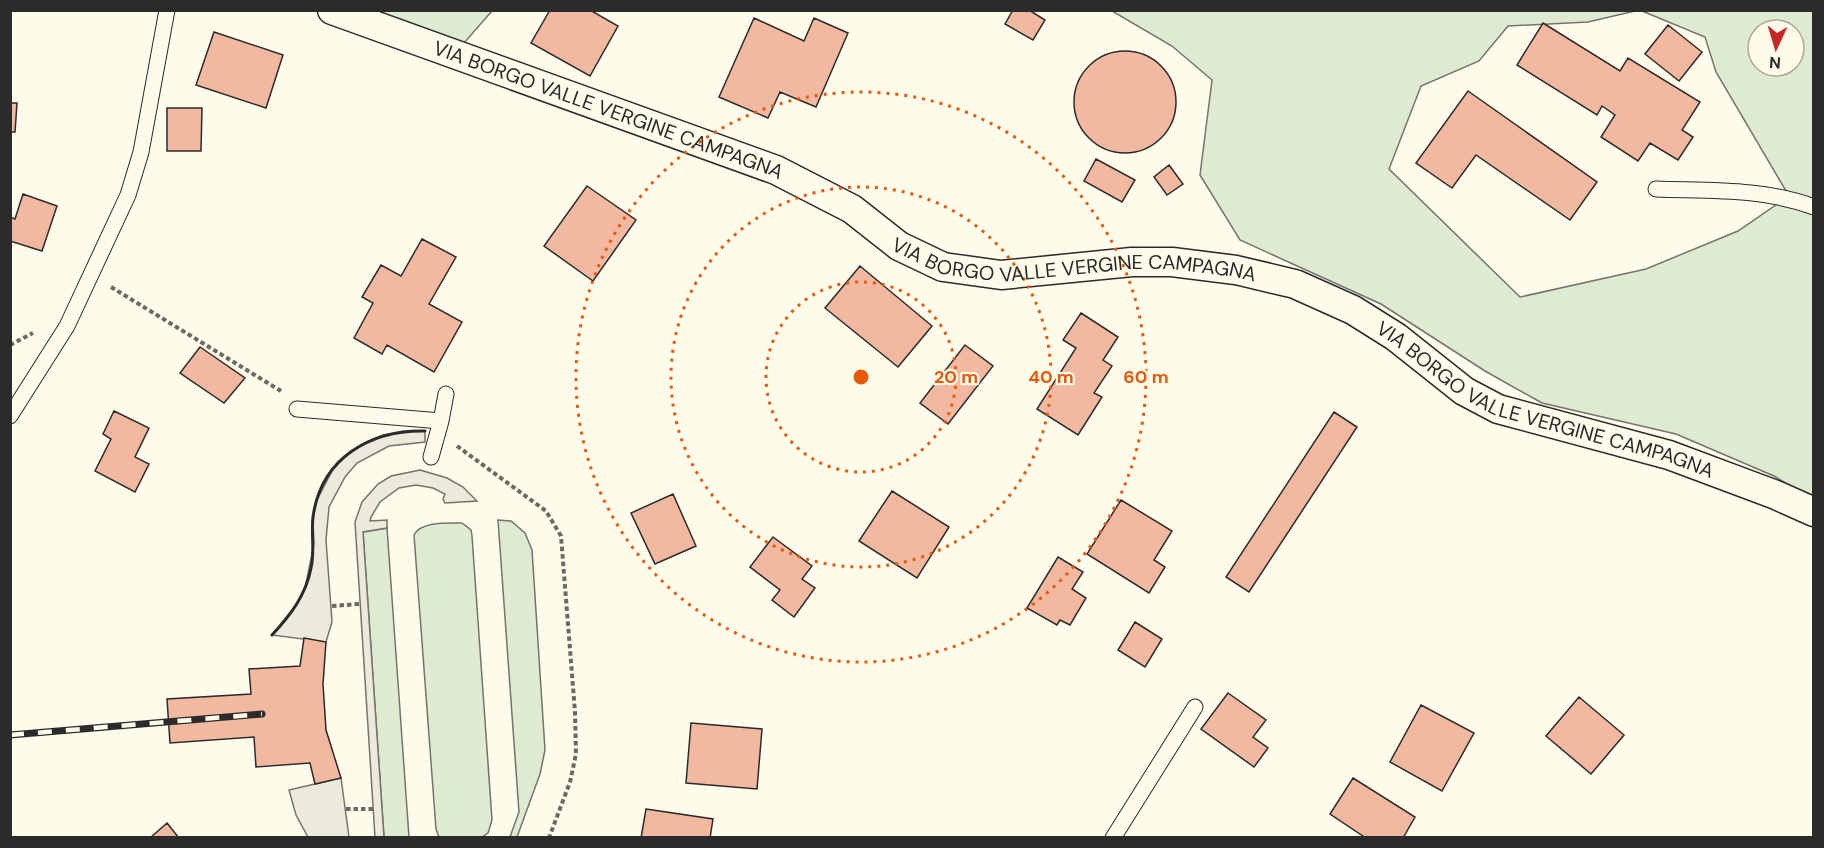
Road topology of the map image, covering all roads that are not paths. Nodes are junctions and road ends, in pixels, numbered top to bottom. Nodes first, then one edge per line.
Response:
1 (166, 10) edge
2 (332, 10) edge
3 (1656, 189) dead end
4 (1814, 207) edge
5 (446, 394) dead end
6 (305, 410) road end
7 (10, 416) edge
8 (441, 421) junction
9 (431, 457) dead end
10 (1814, 512) edge
11 (1195, 707) dead end
12 (1113, 837) edge

1 - 7 lane
2 - 10 street, VIA BORGO VALLE VERGINE CAMPAGNA
3 - 4 lane
5 - 8 lane
6 - 8 lane
8 - 9 lane
11 - 12 lane

